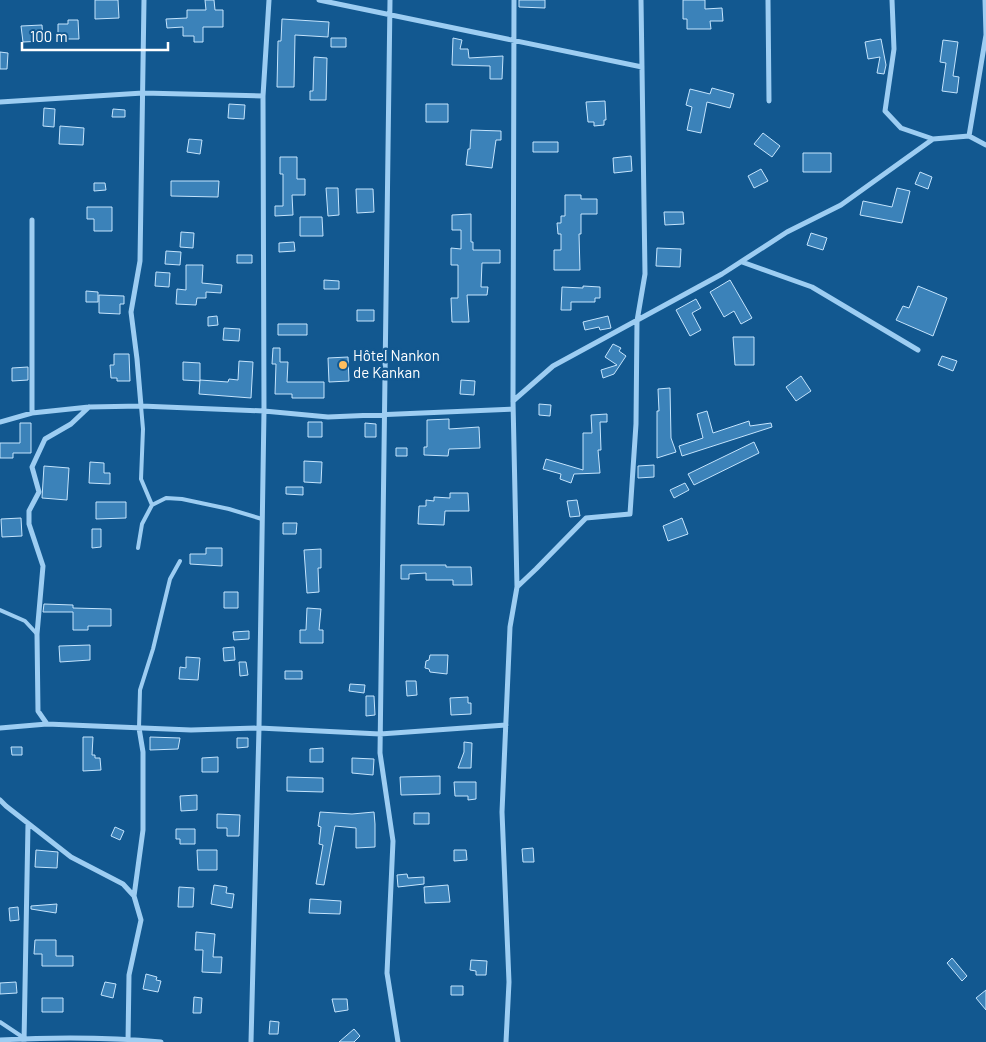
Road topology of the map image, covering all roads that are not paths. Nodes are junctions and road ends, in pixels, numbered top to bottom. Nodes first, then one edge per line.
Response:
1 (144, 0) edge
2 (269, 0) edge
3 (319, 0) edge
4 (390, 0) edge
5 (514, 0) edge
6 (641, 0) edge
7 (768, 0) edge
8 (892, 0) edge
9 (986, 0) edge
10 (389, 14) junction
11 (514, 40) junction
12 (642, 67) junction
13 (142, 93) junction
14 (263, 96) junction
15 (769, 101) dead end
16 (0, 102) edge
17 (969, 136) junction
18 (933, 139) junction
19 (986, 146) edge
20 (32, 220) dead end
21 (742, 262) junction
22 (636, 321) junction
23 (918, 350) dead end
24 (513, 401) junction
25 (141, 406) junction
26 (89, 407) junction
27 (513, 409) junction
28 (32, 412) junction
29 (264, 412) junction
30 (386, 414) junction
31 (0, 422) edge
32 (152, 505) junction
33 (262, 519) junction
34 (138, 548) dead end
35 (180, 561) dead end
36 (517, 586) junction
37 (0, 610) edge
38 (37, 634) junction
39 (47, 724) junction
40 (506, 725) junction
41 (0, 728) edge
42 (139, 728) junction
43 (259, 728) junction
44 (380, 734) junction
45 (0, 800) edge
46 (28, 824) junction
47 (134, 896) junction
48 (0, 1022) edge
49 (0, 1040) edge
50 (24, 1040) edge
51 (128, 1040) edge
52 (161, 1042) edge
53 (251, 1042) edge
54 (398, 1042) edge
55 (506, 1042) edge

1 - 13 street
2 - 14 street
3 - 10 street
4 - 10 street
5 - 11 street
6 - 12 street
7 - 15 street
8 - 18 street
9 - 17 street
10 - 11 street
10 - 30 street
11 - 12 street
11 - 24 street
12 - 22 street
13 - 14 street
13 - 16 street
13 - 25 street
14 - 29 street
17 - 18 street
17 - 19 street
18 - 21 street
20 - 28 street
21 - 22 street
21 - 23 street
22 - 24 street
22 - 36 street
24 - 27 street
25 - 26 street
25 - 29 street
25 - 32 lane
26 - 28 street
26 - 38 street
27 - 30 street
27 - 36 street
28 - 31 street
29 - 30 street
29 - 33 street
30 - 44 street
32 - 33 lane
32 - 34 lane
33 - 43 street
35 - 42 lane
36 - 40 street
37 - 38 lane
38 - 39 street
39 - 41 street
39 - 42 street
40 - 44 street
40 - 55 street
42 - 43 street
42 - 47 street
43 - 44 street
43 - 53 street
44 - 54 street
45 - 46 street
46 - 47 street
46 - 50 street
47 - 51 street
48 - 50 lane
49 - 50 street
50 - 51 street
51 - 52 street

